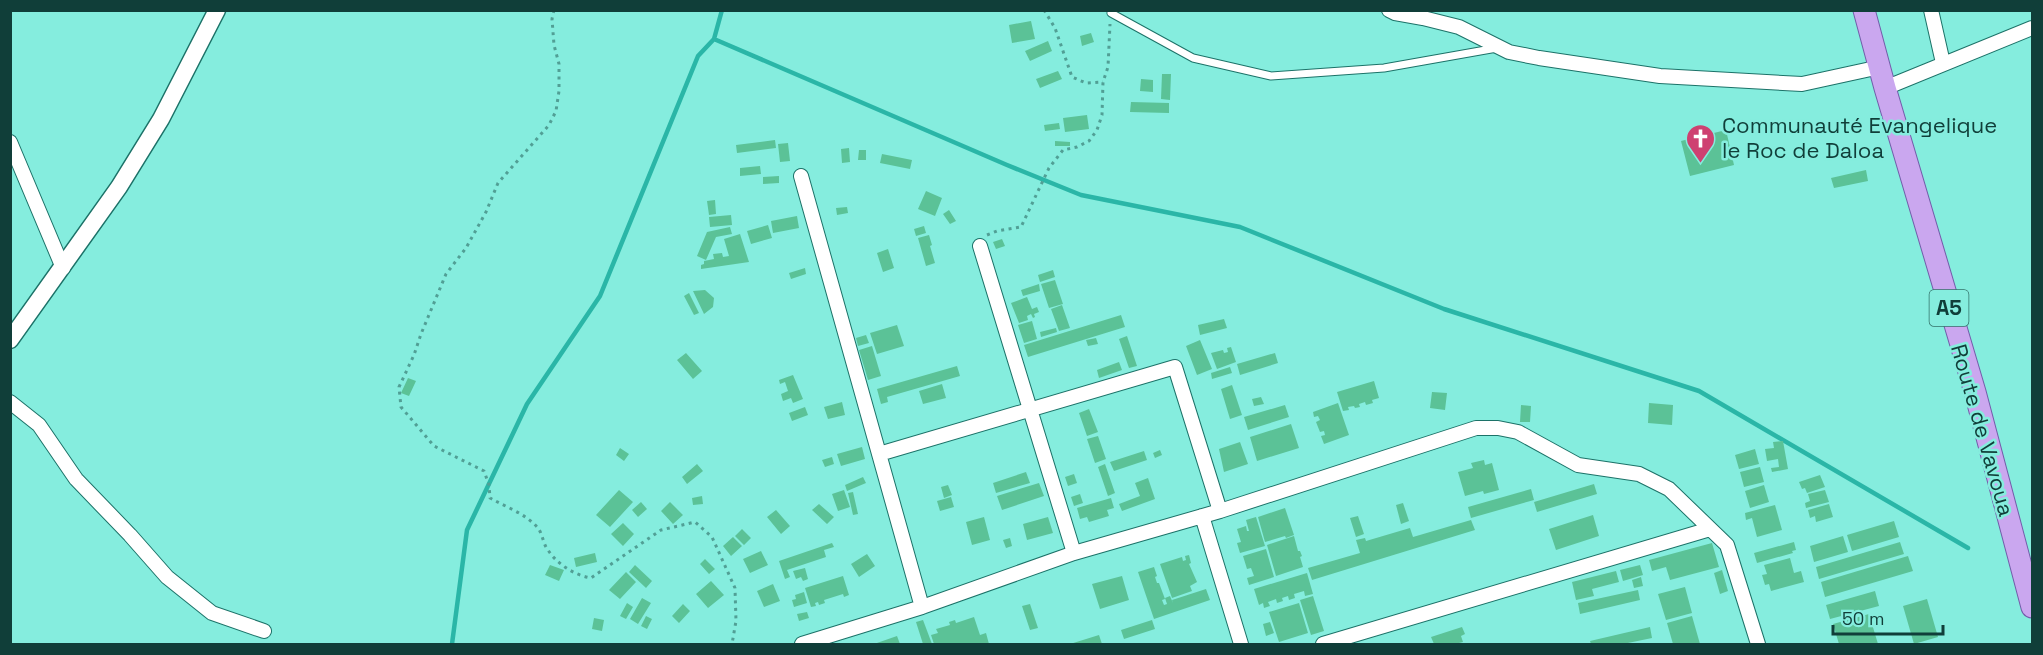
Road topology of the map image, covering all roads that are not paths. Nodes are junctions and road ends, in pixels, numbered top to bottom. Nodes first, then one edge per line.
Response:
1 (218, 10) edge
2 (1389, 10) edge
3 (1864, 10) edge
4 (1931, 10) edge
5 (1111, 13) road end
6 (2032, 28) edge
7 (1500, 47) junction
8 (1943, 63) junction
9 (1880, 67) junction
10 (1885, 88) junction
11 (10, 142) edge
12 (801, 176) dead end
13 (980, 246) road end
14 (63, 268) junction
15 (10, 340) edge
16 (10, 402) edge
17 (1032, 409) junction
18 (879, 454) junction
19 (1220, 511) junction
20 (1202, 516) junction
21 (1710, 529) junction
22 (1074, 553) junction
23 (922, 607) junction
24 (2032, 607) edge
25 (264, 632) dead end
26 (802, 645) edge
27 (1241, 645) edge
28 (1323, 645) edge
29 (1758, 645) edge

1 - 14 street
2 - 7 street
3 - 9 main road, Route de Vavoua / A5
4 - 8 street
5 - 7 lane
6 - 8 street
7 - 9 street
8 - 10 street
9 - 10 main road, Route de Vavoua / A5
10 - 24 main road, Route de Vavoua / A5
11 - 14 street
12 - 18 street
13 - 17 street
14 - 15 street
16 - 25 street
17 - 18 street
17 - 19 street
17 - 22 street
18 - 23 street
19 - 20 street
19 - 21 street
20 - 22 street
20 - 27 street
21 - 28 street
21 - 29 street
22 - 23 street
23 - 26 street

